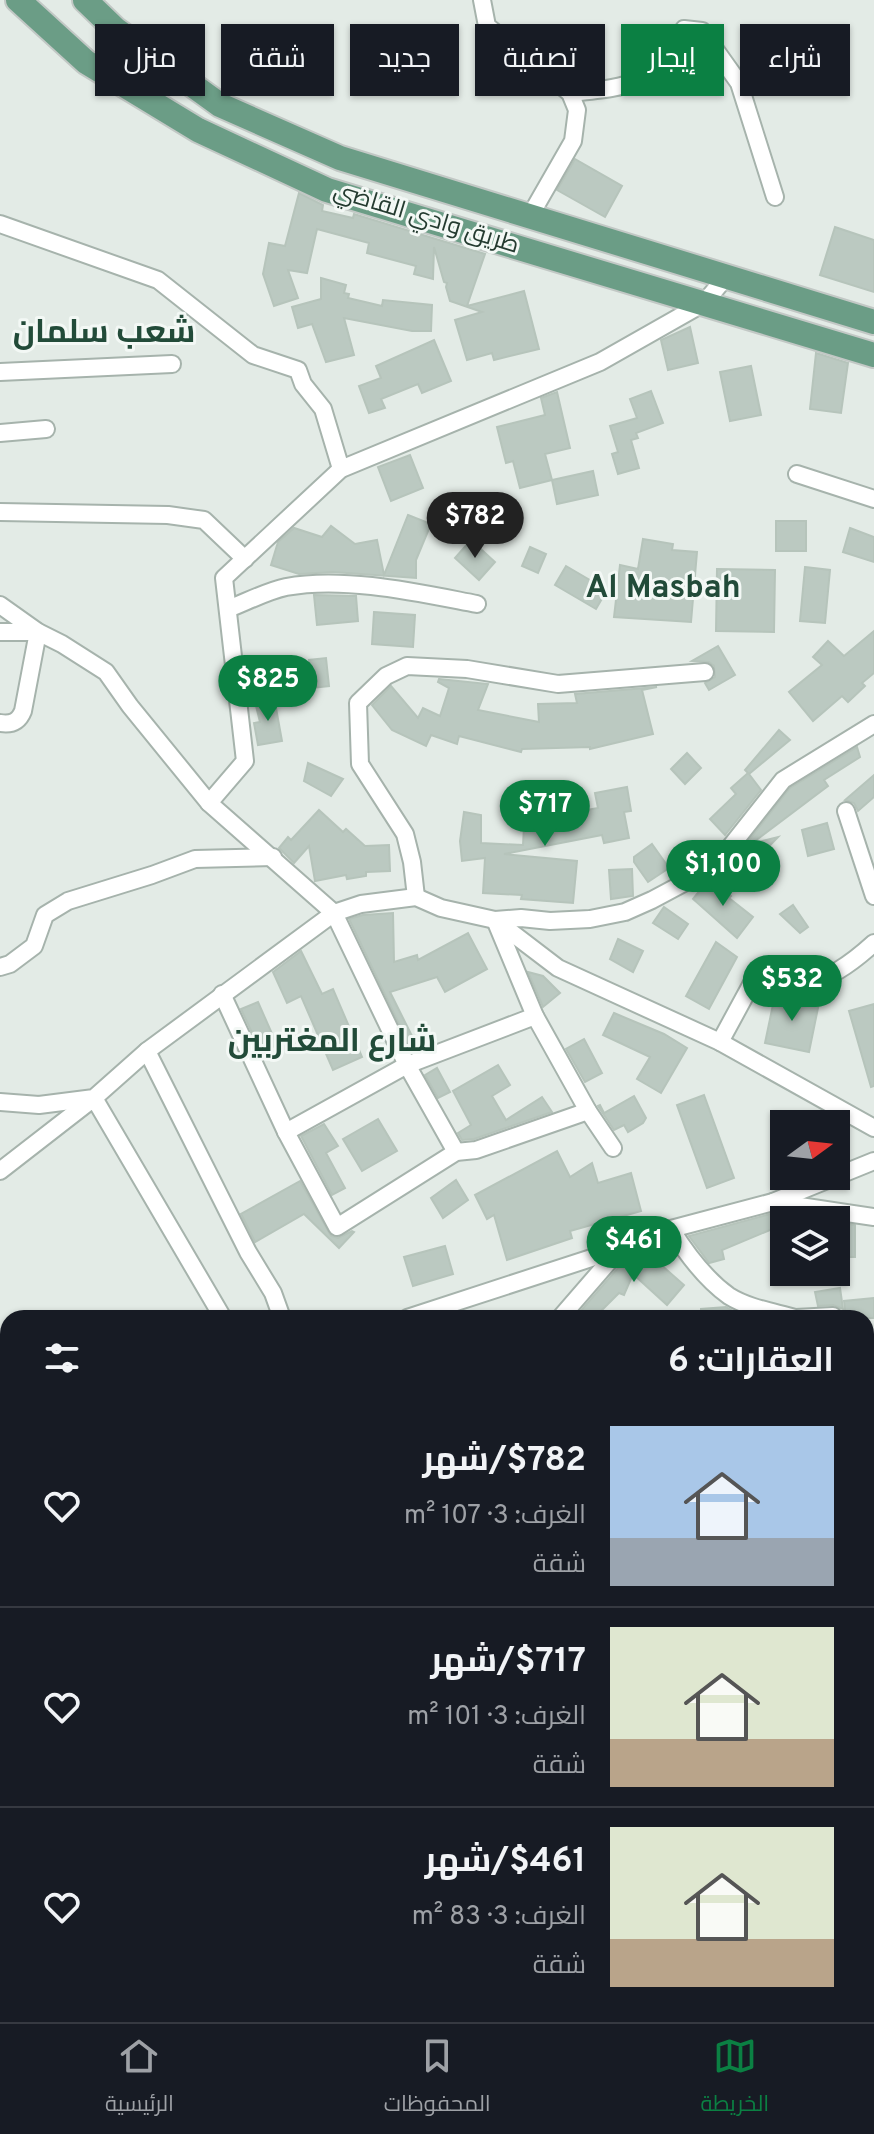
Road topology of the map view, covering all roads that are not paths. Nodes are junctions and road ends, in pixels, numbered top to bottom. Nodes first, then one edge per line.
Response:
1 (18, 0) edge
2 (85, 0) edge
3 (482, 0) edge
4 (487, 24) edge
5 (605, 90) edge
6 (571, 96) edge
7 (775, 197) dead end
8 (530, 216) junction
9 (0, 224) edge
10 (726, 277) junction
11 (704, 303) junction
12 (874, 322) edge
13 (874, 355) edge
14 (172, 364) dead end
15 (0, 372) edge
16 (46, 429) dead end
17 (0, 433) edge
18 (341, 469) junction
19 (797, 474) dead end
20 (874, 499) edge
21 (0, 512) edge
22 (245, 559) junction
23 (477, 604) dead end
24 (0, 605) edge
25 (228, 609) junction
26 (0, 632) edge
27 (38, 632) junction
28 (705, 672) dead end
29 (0, 723) edge
30 (874, 724) edge
31 (209, 803) junction
32 (846, 811) dead end
33 (273, 857) junction
34 (874, 896) edge
35 (416, 897) junction
36 (334, 913) junction
37 (495, 920) junction
38 (874, 943) edge
39 (0, 967) edge
40 (222, 994) junction
41 (535, 1016) junction
42 (720, 1042) junction
43 (147, 1051) junction
44 (407, 1065) junction
45 (94, 1098) junction
46 (0, 1102) edge
47 (588, 1111) junction
48 (874, 1128) edge
49 (286, 1132) junction
50 (613, 1148) dead end
51 (456, 1152) junction
52 (874, 1161) edge
53 (0, 1171) edge
54 (773, 1202) junction
55 (874, 1217) edge
56 (671, 1229) junction
57 (619, 1249) junction
58 (218, 1310) edge
59 (279, 1310) edge
60 (432, 1310) edge
61 (567, 1310) edge
62 (764, 1310) edge

1 - 11 main road, طريق وادي القاضي
2 - 8 main road, طريق وادي القاضي
3 - 4 street
5 - 7 street
6 - 8 street
8 - 10 main road, طريق وادي القاضي
9 - 18 street
10 - 11 street
10 - 12 main road, طريق وادي القاضي
11 - 13 main road, طريق وادي القاضي
11 - 18 street
14 - 15 street
16 - 17 street
18 - 22 street
19 - 20 street
21 - 22 street
22 - 25 street
23 - 25 street
24 - 27 street
25 - 31 street
26 - 27 street
27 - 29 street
27 - 31 street
28 - 35 street
30 - 37 street
31 - 33 street
32 - 34 street
33 - 36 street
33 - 39 street
35 - 36 street
35 - 37 street
36 - 40 street
36 - 44 street
37 - 41 street
37 - 42 street
38 - 42 street
40 - 43 street
40 - 49 street
41 - 44 street
41 - 47 street
42 - 48 street
43 - 45 street
43 - 59 street
44 - 49 street
44 - 51 street
45 - 46 street
45 - 53 street
45 - 58 street
47 - 50 street
47 - 51 street
49 - 51 street
52 - 54 street
54 - 55 street
54 - 56 street
56 - 57 street
56 - 62 street
57 - 60 street
57 - 61 street

